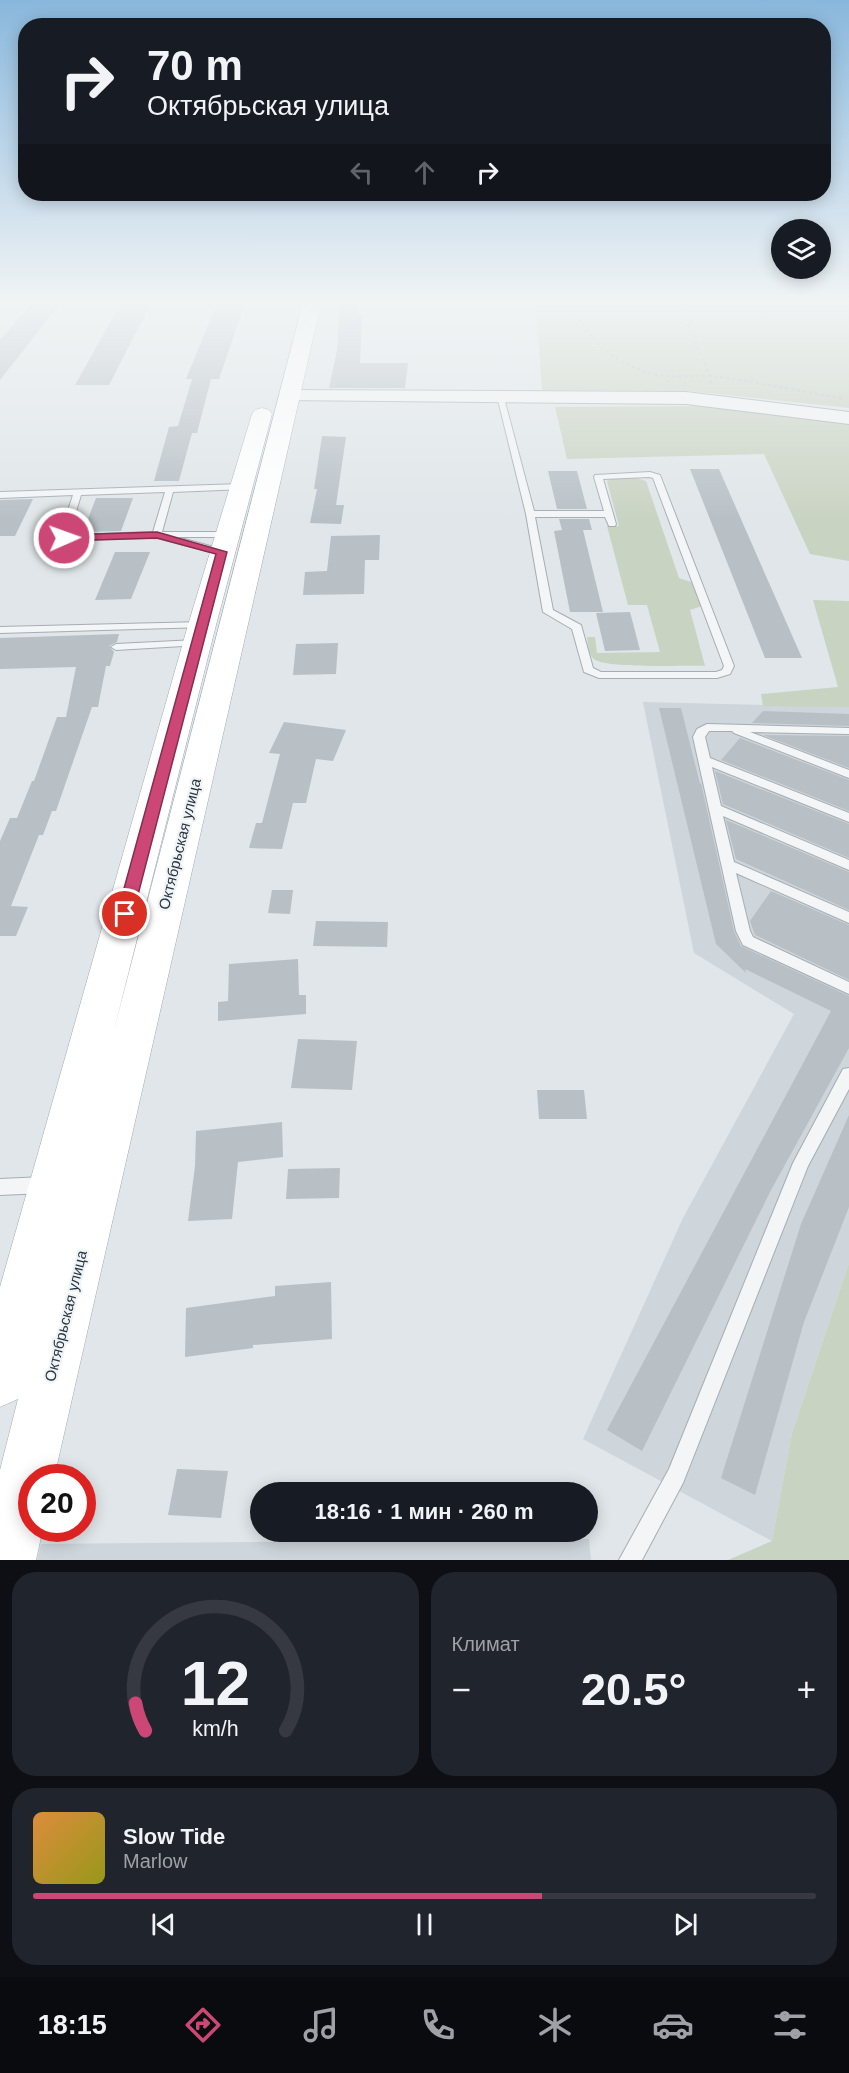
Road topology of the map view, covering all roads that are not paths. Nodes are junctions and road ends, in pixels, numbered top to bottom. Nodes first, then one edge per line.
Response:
1 (281, 376) edge
2 (286, 376) edge
3 (278, 397) junction
4 (500, 398) junction
5 (849, 418) edge
6 (242, 487) junction
7 (170, 489) junction
8 (78, 492) junction
9 (0, 495) edge
10 (530, 514) junction
11 (157, 535) junction
12 (224, 543) junction
13 (0, 630) edge
14 (200, 634) junction
15 (116, 647) dead end
16 (730, 728) junction
17 (848, 731) edge
18 (704, 760) junction
19 (849, 774) edge
20 (717, 808) junction
21 (849, 818) edge
22 (730, 865) junction
23 (849, 865) edge
24 (849, 918) edge
25 (849, 988) edge
26 (849, 1074) edge
27 (52, 1184) junction
28 (0, 1187) edge
29 (0, 1380) edge
30 (6, 1560) edge
31 (630, 1560) edge

1 - 3 main road, Октябрьская улица
2 - 3 main road, Октябрьская улица
3 - 4 street
3 - 6 main road, Октябрьская улица
3 - 30 main road, Октябрьская улица
4 - 5 street
4 - 10 lane
6 - 7 lane
6 - 12 main road, Октябрьская улица
7 - 8 lane
7 - 11 lane
8 - 9 lane
8 - 11 lane
10 - 10 lane
11 - 12 lane
11 - 12 lane
12 - 14 main road, Октябрьская улица
13 - 14 lane
14 - 15 lane
14 - 27 main road, Октябрьская улица
16 - 17 lane
16 - 18 lane
16 - 19 lane
18 - 20 lane
18 - 21 lane
20 - 22 lane
20 - 23 lane
22 - 24 lane
22 - 25 lane
26 - 31 lane
27 - 28 lane
27 - 29 main road, Октябрьская улица

